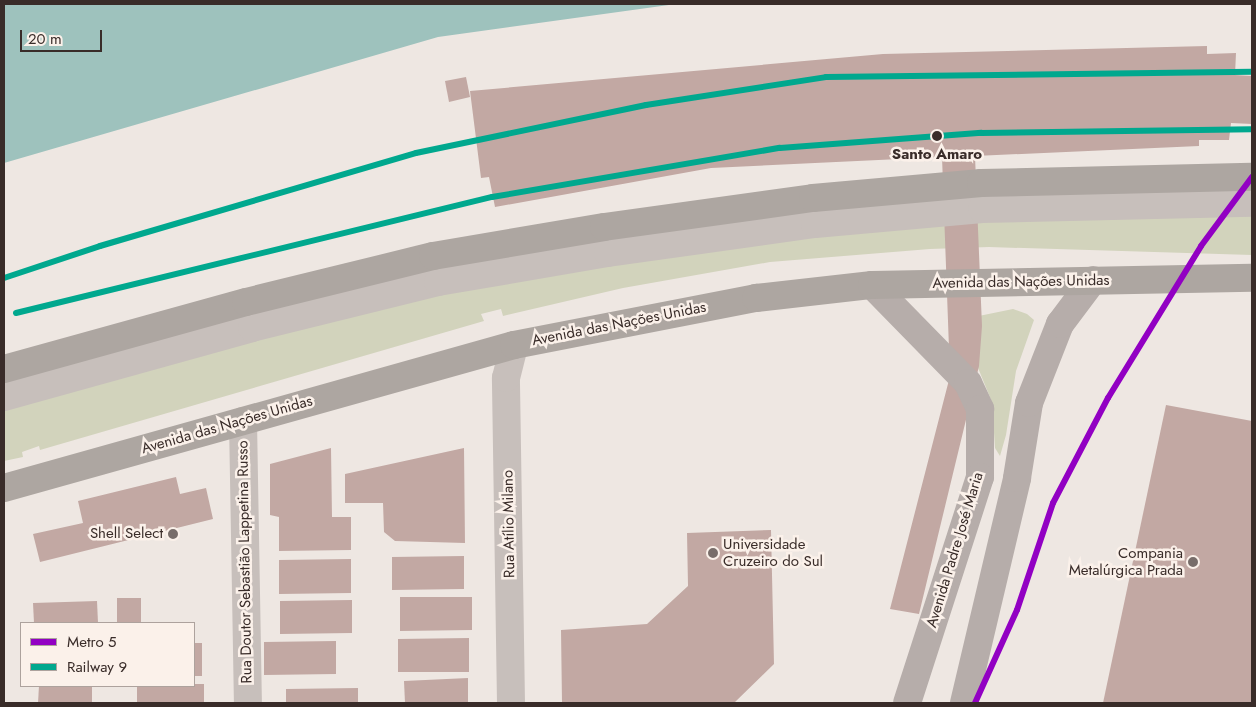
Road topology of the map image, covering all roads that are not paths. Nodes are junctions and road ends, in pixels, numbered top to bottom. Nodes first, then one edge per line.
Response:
1 (1252, 177) edge
2 (1252, 203) edge
3 (1252, 278) edge
4 (1094, 280) junction
5 (872, 285) junction
6 (514, 345) junction
7 (4, 369) edge
8 (4, 397) edge
9 (243, 421) junction
10 (4, 488) edge
11 (248, 703) edge
12 (511, 703) edge
13 (907, 703) edge
14 (964, 703) edge

1 - 7 highway
2 - 8 street
3 - 4 highway, Avenida das Nações Unidas
4 - 5 highway, Avenida das Nações Unidas
4 - 14 main road
5 - 6 highway, Avenida das Nações Unidas
5 - 13 main road, Avenida Padre José Maria
6 - 9 highway, Avenida das Nações Unidas
6 - 12 street, Rua Atílio Milano
9 - 10 highway, Avenida das Nações Unidas
9 - 11 street, Rua Doutor Sebastião Lappetina Russo

